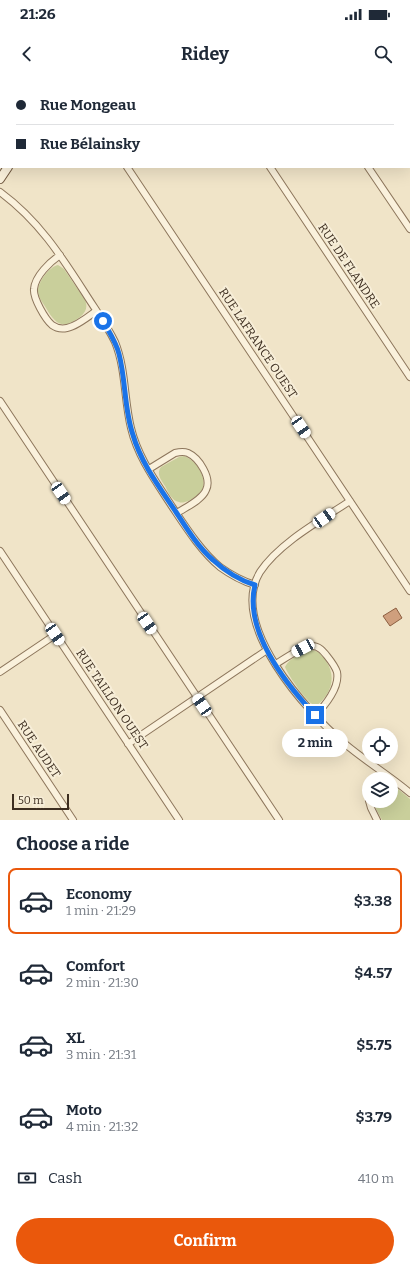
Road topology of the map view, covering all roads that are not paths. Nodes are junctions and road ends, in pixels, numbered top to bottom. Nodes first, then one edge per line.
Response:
1 (7, 168) edge
2 (128, 168) edge
3 (271, 168) edge
4 (369, 168) edge
5 (0, 180) edge
6 (0, 192) edge
7 (410, 229) edge
8 (60, 255) junction
9 (96, 311) junction
10 (410, 377) edge
11 (0, 402) edge
12 (149, 469) junction
13 (350, 501) junction
14 (176, 513) junction
15 (0, 551) edge
16 (255, 585) junction
17 (410, 591) edge
18 (55, 634) junction
19 (267, 650) junction
20 (276, 664) junction
21 (0, 672) edge
22 (197, 697) junction
23 (0, 710) edge
24 (315, 715) junction
25 (128, 744) junction
26 (382, 772) edge
27 (398, 784) edge
28 (410, 793) edge
29 (371, 808) edge
30 (73, 820) edge
31 (180, 820) edge
32 (279, 820) edge
33 (377, 820) edge

1 - 5 street
2 - 13 street, RUE LAFRANCE OUEST
3 - 10 street, RUE DE FLANDRE
4 - 7 street
6 - 8 street
8 - 9 street
8 - 9 street
9 - 12 street
11 - 22 street
12 - 14 street
12 - 14 street
13 - 16 street
13 - 17 street, RUE LAFRANCE OUEST
14 - 16 street
15 - 18 street, RUE TAILLON OUEST
16 - 19 street
18 - 21 street
18 - 25 street, RUE TAILLON OUEST
19 - 20 street
19 - 22 street
20 - 24 street
20 - 24 street
22 - 25 street
22 - 32 street
23 - 30 street, RUE AUDET
24 - 26 street
25 - 31 street, RUE TAILLON OUEST
27 - 28 street
29 - 33 street

